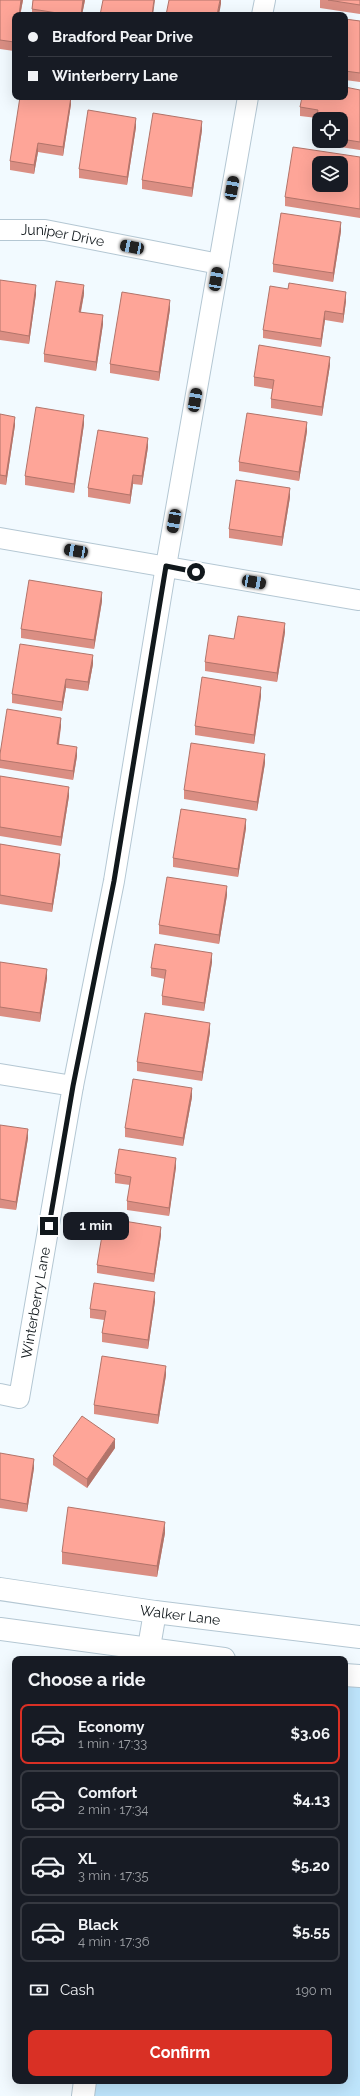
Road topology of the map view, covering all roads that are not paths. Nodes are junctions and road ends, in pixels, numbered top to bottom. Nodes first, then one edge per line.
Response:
1 (265, 0) edge
2 (263, 12) edge
3 (247, 100) edge
4 (0, 230) edge
5 (219, 264) junction
6 (0, 538) edge
7 (166, 566) junction
8 (358, 600) dead end
9 (0, 1074) edge
10 (73, 1086) junction
11 (0, 1394) edge
12 (0, 1589) edge
13 (155, 1612) junction
14 (0, 1629) edge
15 (360, 1636) edge
16 (148, 1654) edge
17 (178, 1656) edge
18 (348, 1674) edge
19 (360, 1676) edge
20 (85, 2084) edge
21 (83, 2096) edge

1 - 2 street
3 - 5 street, Winterberry Lane
4 - 5 street, Juniper Drive
5 - 7 street, Winterberry Lane
6 - 7 street
7 - 8 street
7 - 10 street, Winterberry Lane
9 - 10 street
10 - 11 street, Winterberry Lane
12 - 13 street, Walker Lane
13 - 15 street, Walker Lane
13 - 16 street
14 - 16 street
16 - 17 street
18 - 19 street
20 - 21 street

